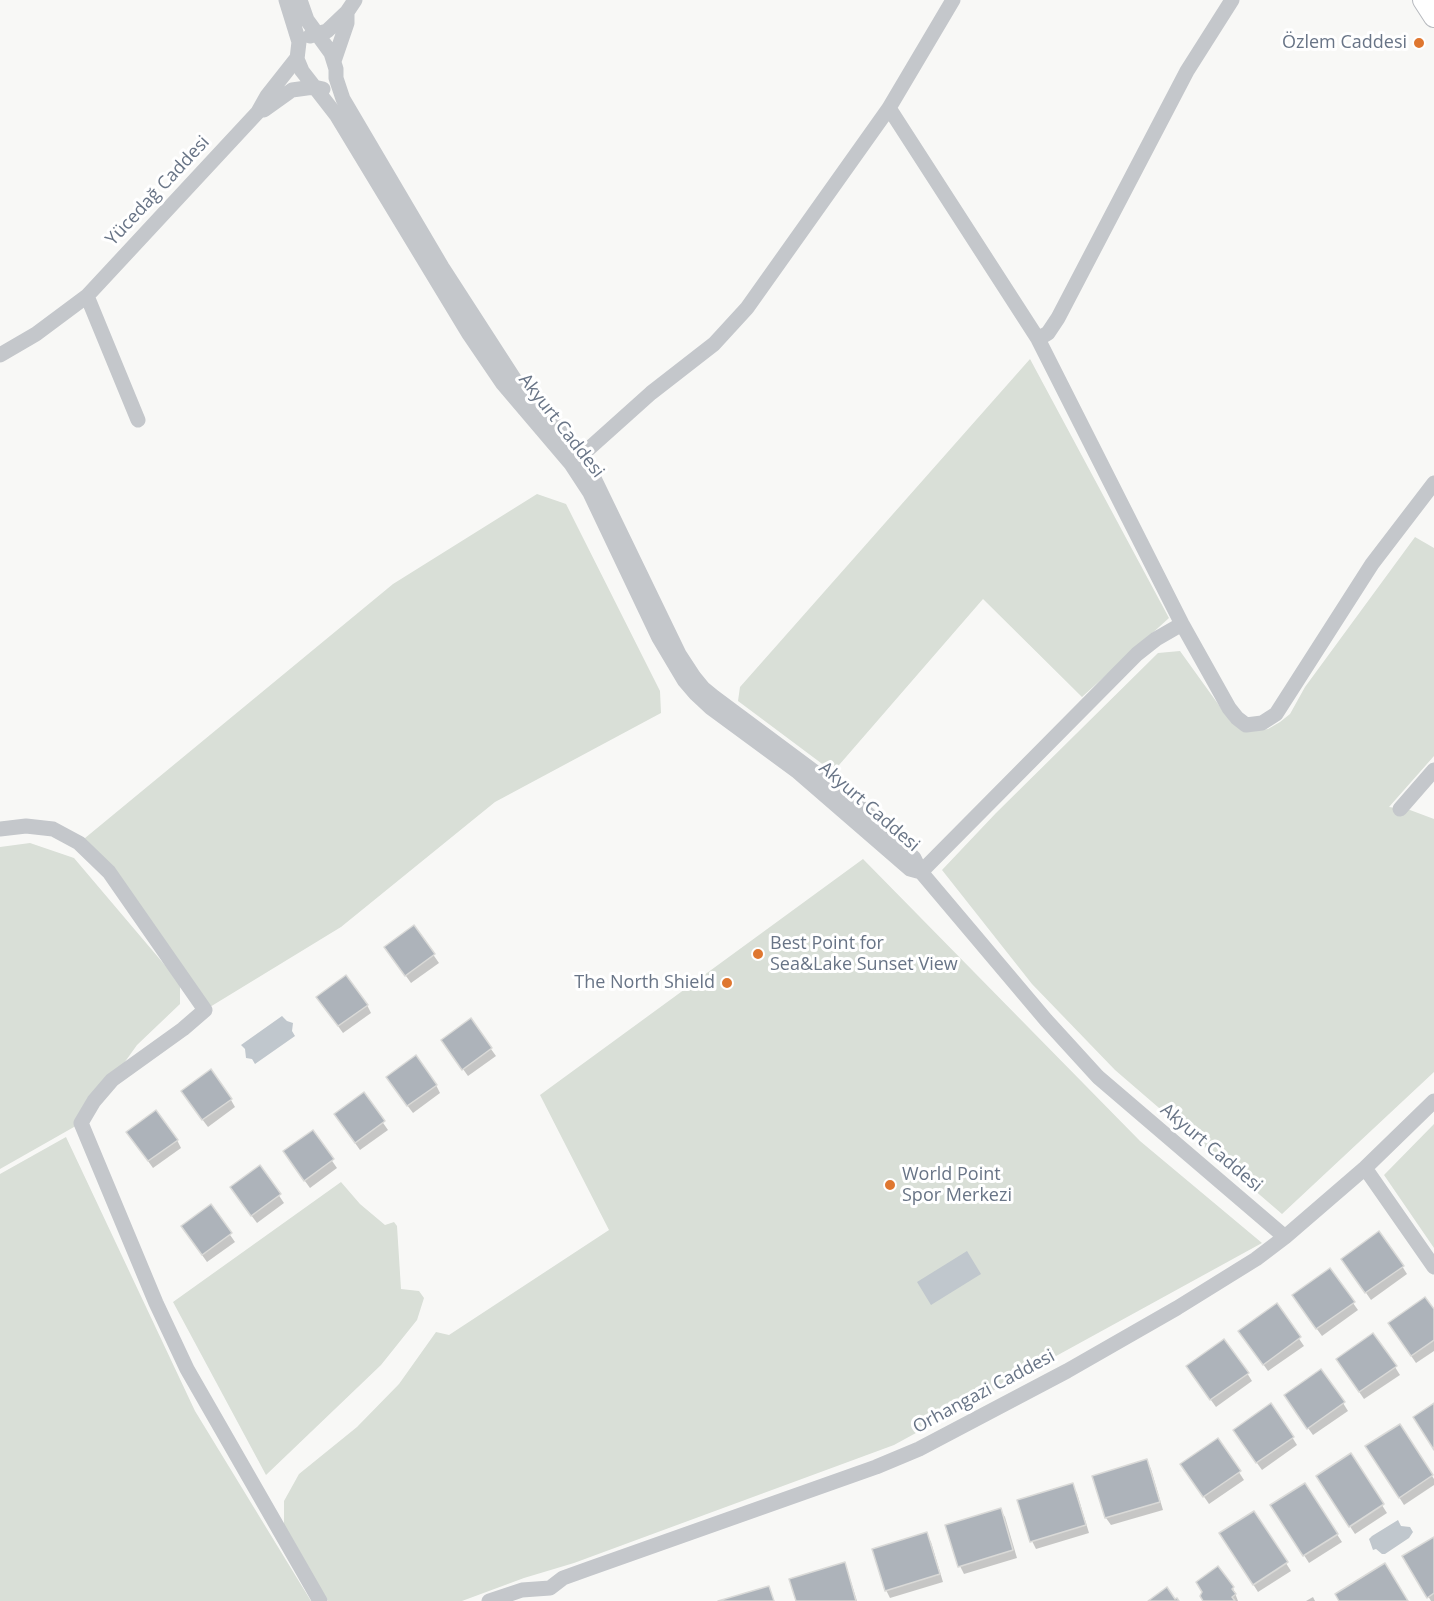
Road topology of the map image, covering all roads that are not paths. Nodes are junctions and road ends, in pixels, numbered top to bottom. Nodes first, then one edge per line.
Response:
1 (286, 0) edge
2 (300, 0) edge
3 (953, 0) edge
4 (1232, 0) edge
5 (1424, 0) edge
6 (351, 6) edge
7 (1434, 17) edge
8 (317, 35) junction
9 (298, 50) junction
10 (334, 61) junction
11 (336, 78) junction
12 (314, 87) junction
13 (889, 108) junction
14 (258, 112) junction
15 (87, 296) junction
16 (1038, 339) junction
17 (0, 355) edge
18 (138, 420) dead end
19 (576, 460) junction
20 (1434, 483) edge
21 (1182, 624) junction
22 (1434, 770) edge
23 (1400, 809) dead end
24 (0, 829) edge
25 (921, 872) junction
26 (1434, 1101) edge
27 (1365, 1168) junction
28 (1285, 1237) junction
29 (1434, 1267) edge
30 (548, 1594) edge
31 (320, 1601) edge
32 (489, 1601) edge

1 - 9 street, Akyurt Caddesi
2 - 8 street, Akyurt Caddesi
3 - 13 street
4 - 16 street
5 - 7 main road
6 - 8 street
6 - 10 street
8 - 9 street
8 - 10 street, Akyurt Caddesi
9 - 12 street, Akyurt Caddesi
9 - 14 street
10 - 11 street, Akyurt Caddesi
11 - 12 street
11 - 19 street, Akyurt Caddesi
12 - 14 street
12 - 19 street, Akyurt Caddesi
13 - 16 street
13 - 19 street
14 - 15 street, Yücedağ Caddesi
15 - 17 street, Yücedağ Caddesi
15 - 18 street
16 - 21 street
19 - 25 street, Akyurt Caddesi
20 - 21 street
21 - 25 street
22 - 23 street
24 - 31 street
25 - 28 street, Akyurt Caddesi
26 - 27 street, Orhangazi Caddesi
27 - 28 street, Orhangazi Caddesi
27 - 29 street
28 - 30 street, Orhangazi Caddesi
30 - 32 street, Orhangazi Caddesi

